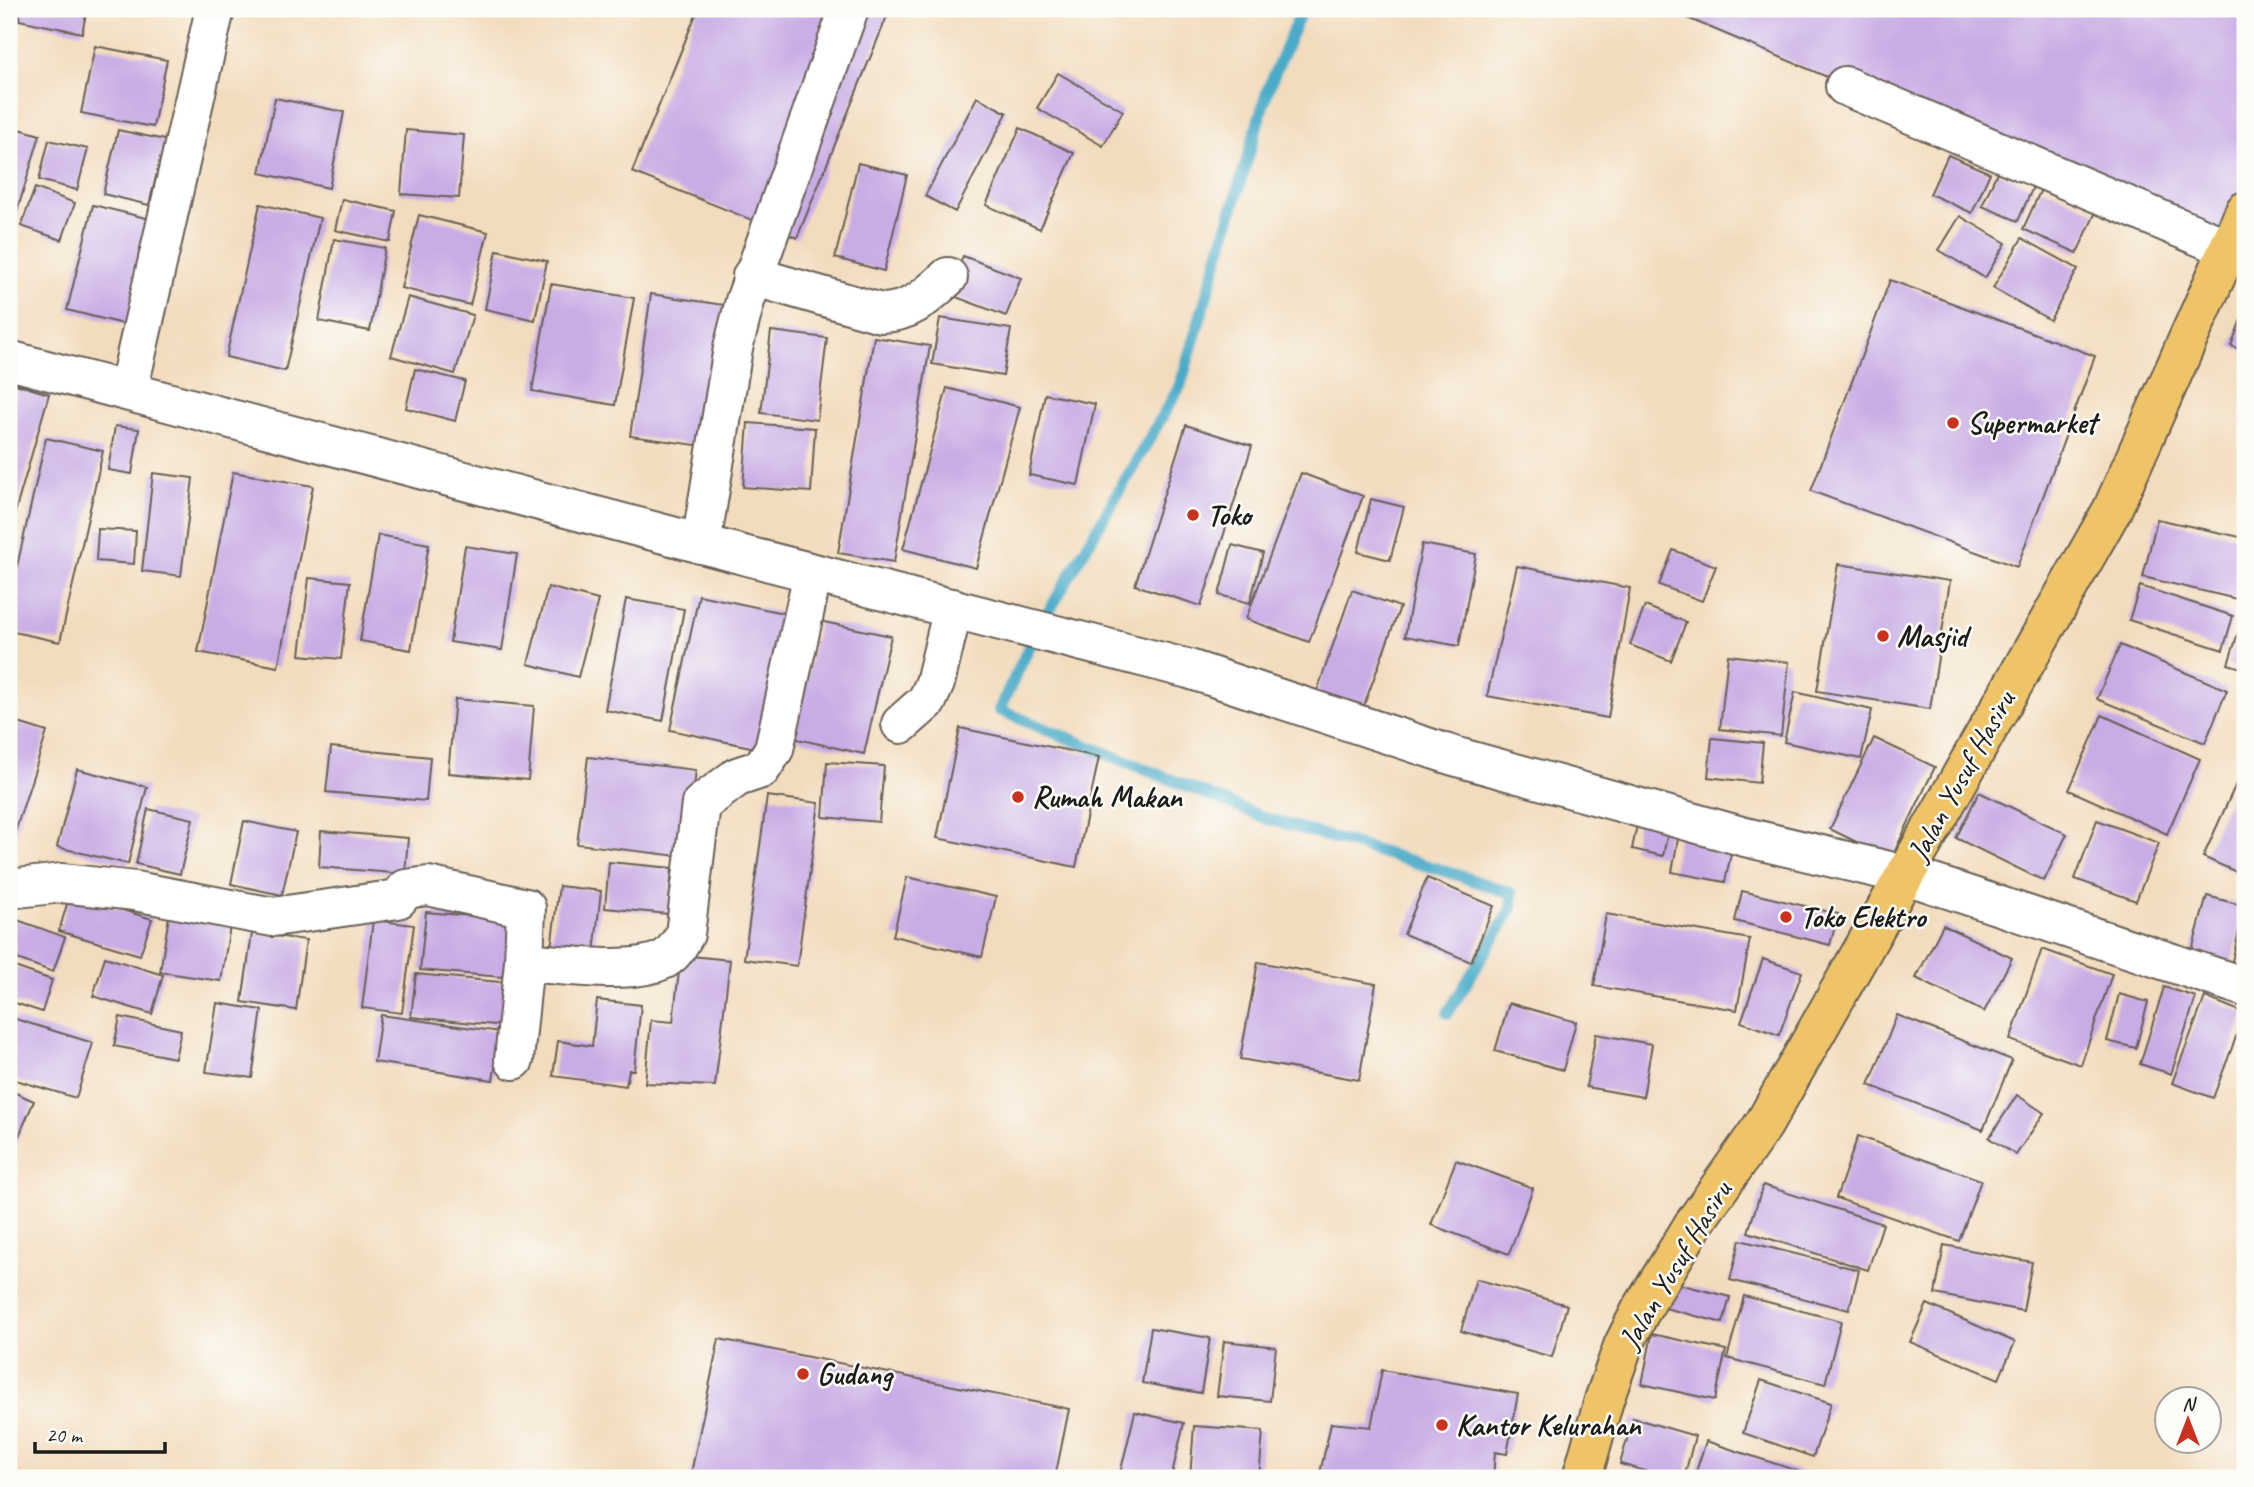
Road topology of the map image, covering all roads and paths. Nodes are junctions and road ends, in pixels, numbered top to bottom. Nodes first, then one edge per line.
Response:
1 (215, 9) edge
2 (849, 9) edge
3 (1845, 86) dead end
4 (2245, 211) edge
5 (2227, 248) junction
6 (752, 276) junction
7 (948, 277) dead end
8 (9, 360) edge
9 (128, 391) junction
10 (701, 544) junction
11 (813, 573) junction
12 (953, 608) junction
13 (901, 724) dead end
14 (1906, 875) junction
15 (9, 890) edge
16 (524, 962) junction
17 (2245, 987) edge
18 (514, 1060) dead end
19 (1582, 1478) edge

1 - 9 street
2 - 6 street
3 - 5 street
4 - 5 main road, Jalan Yusuf Hasiru
5 - 14 main road, Jalan Yusuf Hasiru
6 - 7 street
6 - 10 street
8 - 9 street
9 - 10 street
10 - 11 street
11 - 12 street
11 - 16 street
12 - 13 street
12 - 14 street
14 - 17 street
14 - 19 main road, Jalan Yusuf Hasiru
15 - 16 street
16 - 18 street

